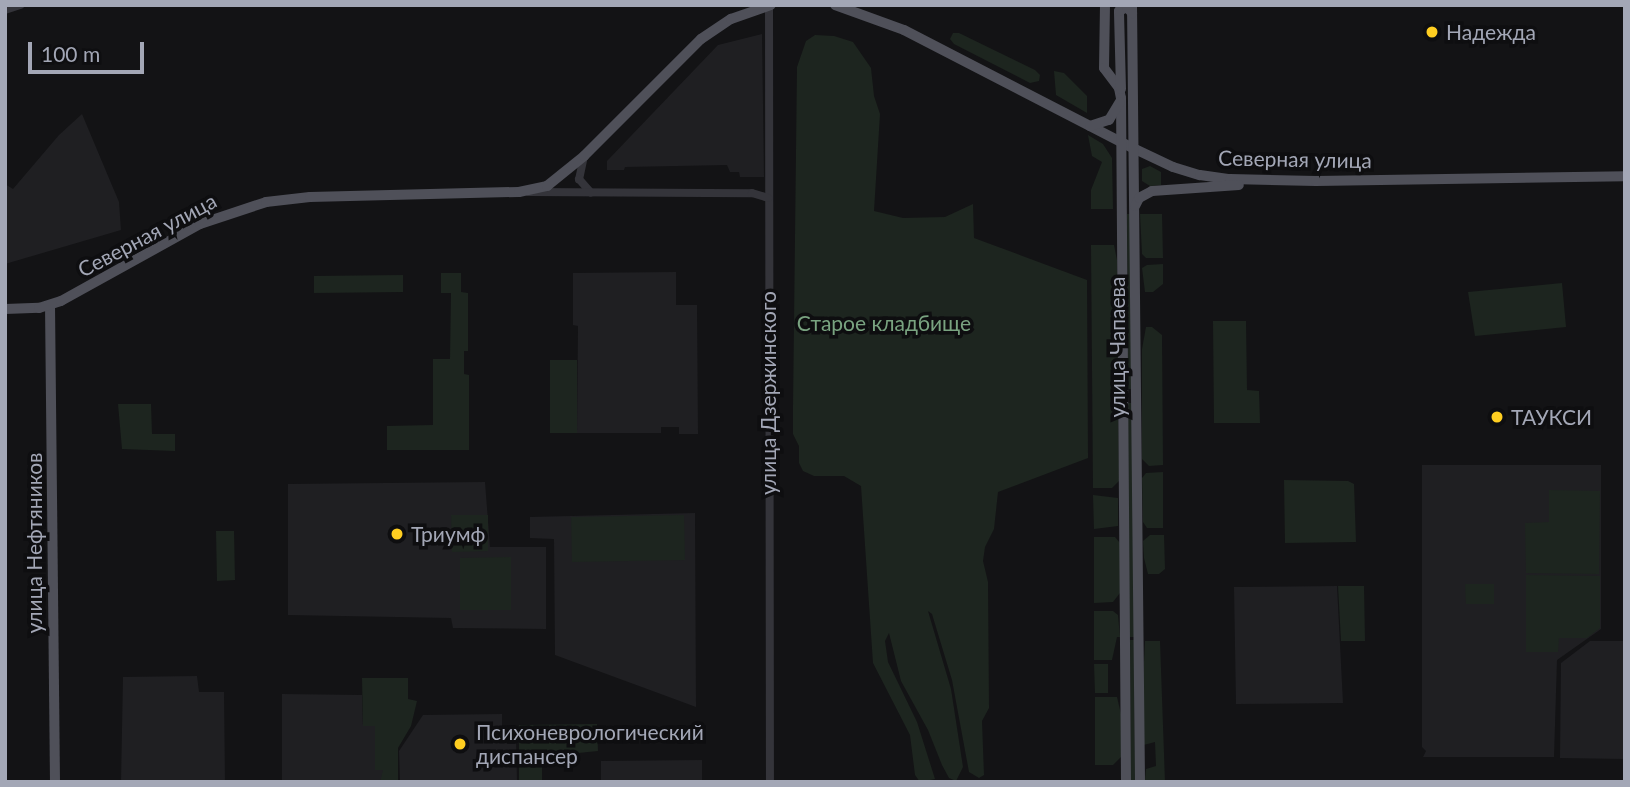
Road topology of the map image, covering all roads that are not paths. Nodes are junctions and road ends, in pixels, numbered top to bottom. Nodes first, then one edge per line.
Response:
1 (20, 5) edge
2 (770, 5) edge
3 (835, 5) edge
4 (1105, 5) edge
5 (5, 10) edge
6 (1132, 10) edge
7 (1121, 96) junction
8 (1090, 126) junction
9 (1121, 141) junction
10 (1135, 149) junction
11 (584, 156) junction
12 (1625, 176) edge
13 (1316, 181) junction
14 (519, 192) junction
15 (593, 194) junction
16 (768, 198) junction
17 (1135, 207) junction
18 (50, 305) junction
19 (5, 309) edge
20 (1124, 396) junction
21 (1137, 396) junction
22 (55, 782) edge
23 (771, 782) edge
24 (1126, 782) edge
25 (1140, 782) edge

1 - 5 street
2 - 11 main road, Северная улица
2 - 16 street, улица Дзержинского
3 - 8 main road, Северная улица
4 - 7 main road, улица Чапаева
6 - 7 main road, улица Чапаева
6 - 10 main road, улица Чапаева
7 - 8 main road
7 - 9 main road, улица Чапаева
8 - 9 main road, Северная улица
9 - 10 main road, Северная улица
9 - 20 main road, улица Чапаева
10 - 13 main road, Северная улица
10 - 17 main road, улица Чапаева
11 - 14 main road, Северная улица
11 - 15 street
12 - 13 main road, Северная улица
13 - 17 main road
14 - 15 street, Северная улица
14 - 18 main road, Северная улица
15 - 16 street, Северная улица
16 - 23 street, улица Дзержинского
17 - 21 main road, улица Чапаева
18 - 19 main road, Северная улица
18 - 22 main road, улица Нефтяников
20 - 21 main road
20 - 24 main road, улица Чапаева
21 - 25 main road, улица Чапаева

